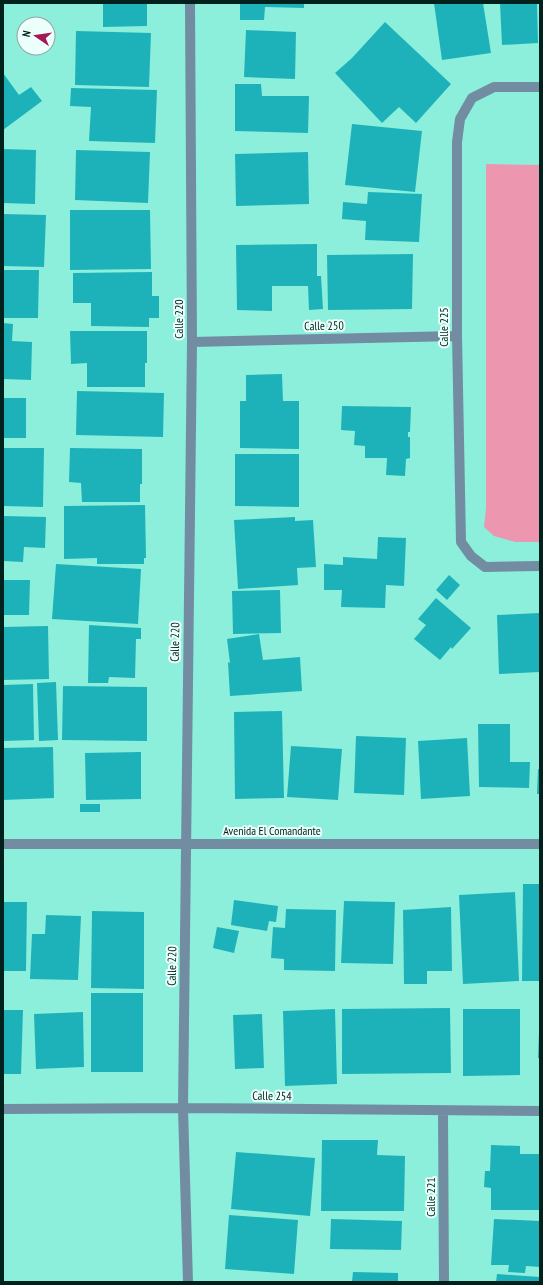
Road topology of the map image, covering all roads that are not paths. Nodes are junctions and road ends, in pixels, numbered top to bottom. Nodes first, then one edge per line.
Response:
1 (190, 3) edge
2 (540, 87) edge
3 (457, 336) junction
4 (192, 342) junction
5 (540, 566) edge
6 (186, 843) junction
7 (3, 844) edge
8 (540, 844) edge
9 (183, 1108) junction
10 (3, 1109) edge
11 (443, 1111) junction
12 (540, 1111) edge
13 (188, 1282) edge
14 (444, 1282) edge

1 - 4 street, Calle 220
2 - 3 street, Calle 225
3 - 4 street, Calle 250
3 - 5 street, Calle 225
4 - 6 street, Calle 220
6 - 7 street, Avenida El Comandante
6 - 8 street, Avenida El Comandante
6 - 9 street, Calle 220
9 - 10 street, Calle 254
9 - 11 street, Calle 254
9 - 13 street, Calle 220
11 - 12 street, Calle 254
11 - 14 street, Calle 221

